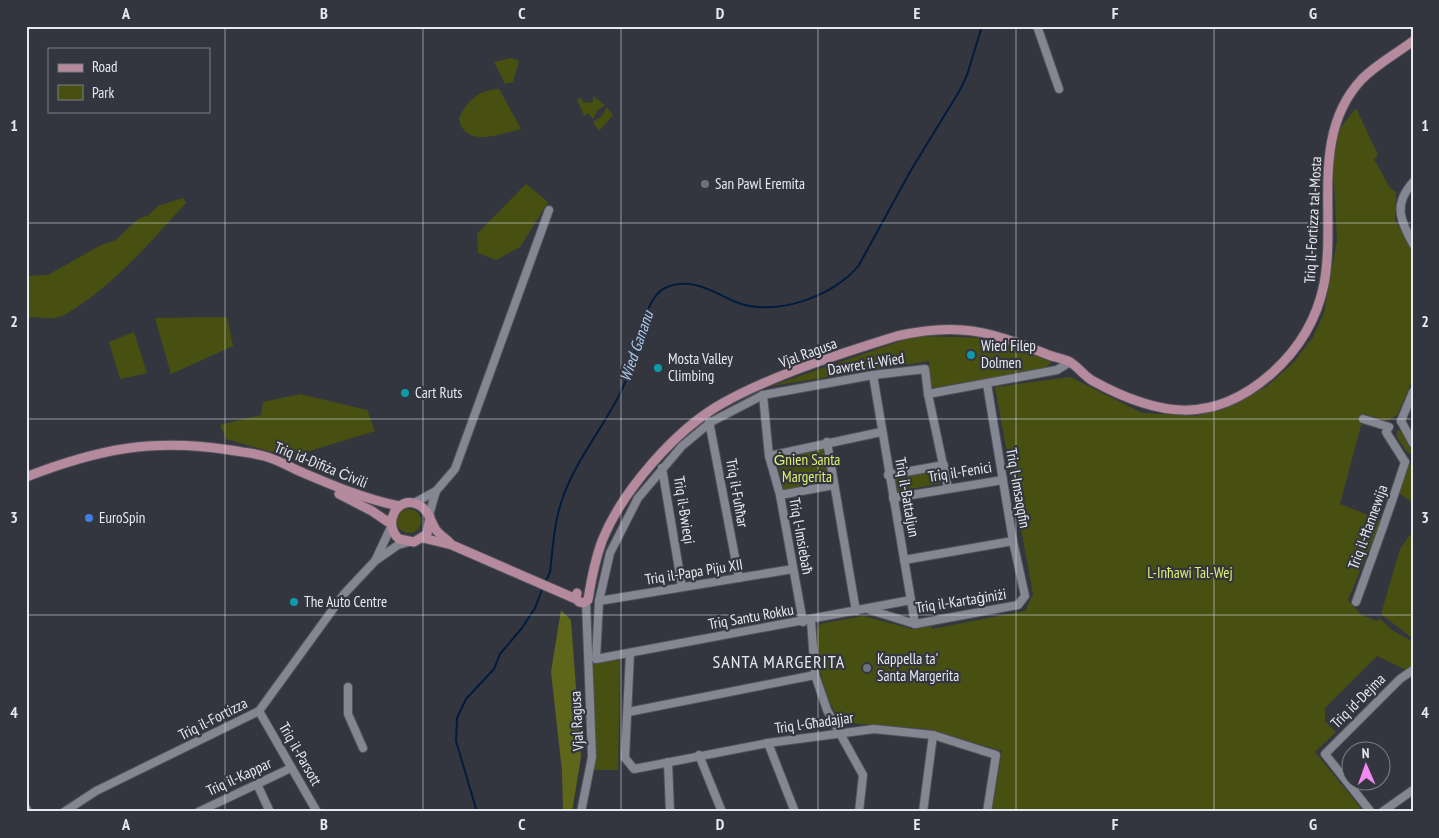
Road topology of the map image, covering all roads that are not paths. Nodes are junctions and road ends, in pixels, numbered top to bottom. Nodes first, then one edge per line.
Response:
1 (1037, 26) edge
2 (1413, 41) edge
3 (1059, 89) dead end
4 (1413, 182) edge
5 (550, 210) dead end
6 (1413, 244) edge
7 (1070, 362) junction
8 (872, 375) junction
9 (987, 384) junction
10 (1413, 392) edge
11 (928, 394) junction
12 (762, 395) junction
13 (1120, 395) joint
14 (707, 419) junction
15 (1362, 419) dead end
16 (1401, 421) junction
17 (1389, 427) junction
18 (881, 432) junction
19 (827, 442) junction
20 (1413, 443) edge
21 (769, 456) junction
22 (1409, 461) edge
23 (944, 464) junction
24 (662, 468) junction
25 (888, 475) junction
26 (26, 477) edge
27 (1003, 480) junction
28 (26, 483) edge
29 (834, 484) junction
30 (948, 488) junction
31 (436, 491) junction
32 (780, 495) junction
33 (893, 498) junction
34 (414, 503) junction
35 (399, 506) junction
36 (429, 516) junction
37 (391, 525) junction
38 (422, 538) junction
39 (1013, 541) junction
40 (409, 542) junction
41 (452, 545) junction
42 (904, 560) junction
43 (375, 561) junction
44 (793, 569) junction
45 (739, 578) junction
46 (682, 587) junction
47 (565, 592) junction
48 (583, 593) junction
49 (1025, 596) joint
50 (911, 600) junction
51 (599, 601) junction
52 (1356, 602) dead end
53 (868, 609) junction
54 (856, 611) junction
55 (807, 622) junction
56 (915, 624) junction
57 (630, 653) junction
58 (596, 659) joint
59 (1413, 670) edge
60 (815, 675) junction
61 (348, 687) dead end
62 (259, 711) junction
63 (628, 712) junction
64 (840, 733) junction
65 (933, 735) junction
66 (768, 743) junction
67 (363, 748) dead end
68 (699, 754) junction
69 (668, 762) junction
70 (291, 768) junction
71 (257, 784) junction
72 (1413, 790) edge
73 (26, 808) edge
74 (28, 812) edge
75 (64, 812) edge
76 (198, 812) edge
77 (270, 812) edge
78 (317, 812) edge
79 (581, 812) edge
80 (670, 812) edge
81 (722, 812) edge
82 (795, 812) edge
83 (859, 812) edge
84 (923, 812) edge
85 (987, 812) edge
86 (1371, 812) edge
87 (1382, 812) edge

1 - 3 street
2 - 13 main road, Triq il-Fortizza tal-Mosta
4 - 6 street
5 - 31 street
7 - 9 street
7 - 13 main road, Vjal Ragusa
7 - 14 main road, Vjal Ragusa
8 - 11 street, Dawret il-Wied
8 - 12 street, Dawret il-Wied
8 - 18 street, Triq il-Battaljun
9 - 11 street
9 - 27 street, Triq l-Imsaqqfin
10 - 16 street
11 - 23 street
12 - 14 street, Dawret il-Wied
12 - 21 street, Triq l-Imsiebaħ
14 - 24 street, Dawret il-Wied
14 - 45 street, Triq il-Fuħħar
14 - 48 main road, Vjal Ragusa
15 - 17 street
16 - 17 street
16 - 20 street
17 - 22 street
18 - 19 street
18 - 25 street, Triq il-Battaljun
19 - 21 street
19 - 29 street
21 - 32 street, Triq l-Imsiebaħ
22 - 52 street, Triq il-Ħannewija
23 - 25 street
23 - 30 street
24 - 46 street, Triq il-Bwieqi
24 - 51 street, Dawret il-Wied
25 - 33 street, Triq il-Battaljun
26 - 35 main road, Triq id-Difiża Ċivili
27 - 30 street, Triq il-Fenici
27 - 39 street, Triq l-Imsaqqfin
28 - 37 main road, Triq id-Difiża Ċivili
29 - 32 street
29 - 54 street
30 - 33 street, Triq il-Fenici
31 - 34 street
31 - 36 street
32 - 44 street, Triq l-Imsiebaħ
33 - 42 street, Triq il-Battaljun
34 - 35 main road, Triq id-Difiża Ċivili
34 - 36 main road
35 - 37 main road
36 - 38 main road
36 - 41 main road
37 - 40 main road, Triq id-Difiża Ċivili
37 - 43 street, Triq il-Fortizza
38 - 40 main road
38 - 41 main road
39 - 42 street
39 - 49 street, Triq l-Imsaqqfin
40 - 43 street, Triq il-Fortizza
41 - 47 main road
42 - 50 street, Triq il-Battaljun
43 - 62 street, Triq il-Fortizza
44 - 45 street, Triq il-Papa Piju XII
44 - 55 street, Triq l-Imsiebaħ
45 - 46 street, Triq il-Papa Piju XII
46 - 51 street, Triq il-Papa Piju XII
47 - 48 main road
47 - 48 main road
48 - 79 street, Vjal Ragusa
49 - 56 street, Triq il-Kartaġiniżi
50 - 53 street, Triq Santu Rokku
50 - 56 street, Triq il-Battaljun
51 - 58 street, Dawret il-Wied
53 - 54 street, Triq Santu Rokku
53 - 56 street, Triq il-Kartaġiniżi
54 - 55 street, Triq Santu Rokku
55 - 57 street, Triq Santu Rokku
55 - 60 street, Triq l-Imsiebaħ
57 - 58 street, Triq Santu Rokku
57 - 63 street
59 - 86 street, Triq id-Dejma
60 - 63 street
60 - 64 street, Triq l-Imsiebaħ
61 - 67 street
62 - 70 street, Triq il-Parsott
62 - 75 street, Triq il-Fortizza
63 - 69 street, Triq l-Għadajjar
64 - 65 street, Triq l-Għadajjar
64 - 66 street, Triq l-Għadajjar
64 - 83 street, Triq l-Imsiebaħ
65 - 84 street
65 - 85 street, Triq l-Għadajjar
66 - 68 street, Triq l-Għadajjar
66 - 82 street
68 - 69 street, Triq l-Għadajjar
68 - 81 street
69 - 80 street
70 - 71 street, Triq il-Kappar
70 - 78 street, Triq il-Parsott
71 - 76 street, Triq il-Kappar
71 - 77 street
72 - 87 street
73 - 74 street

